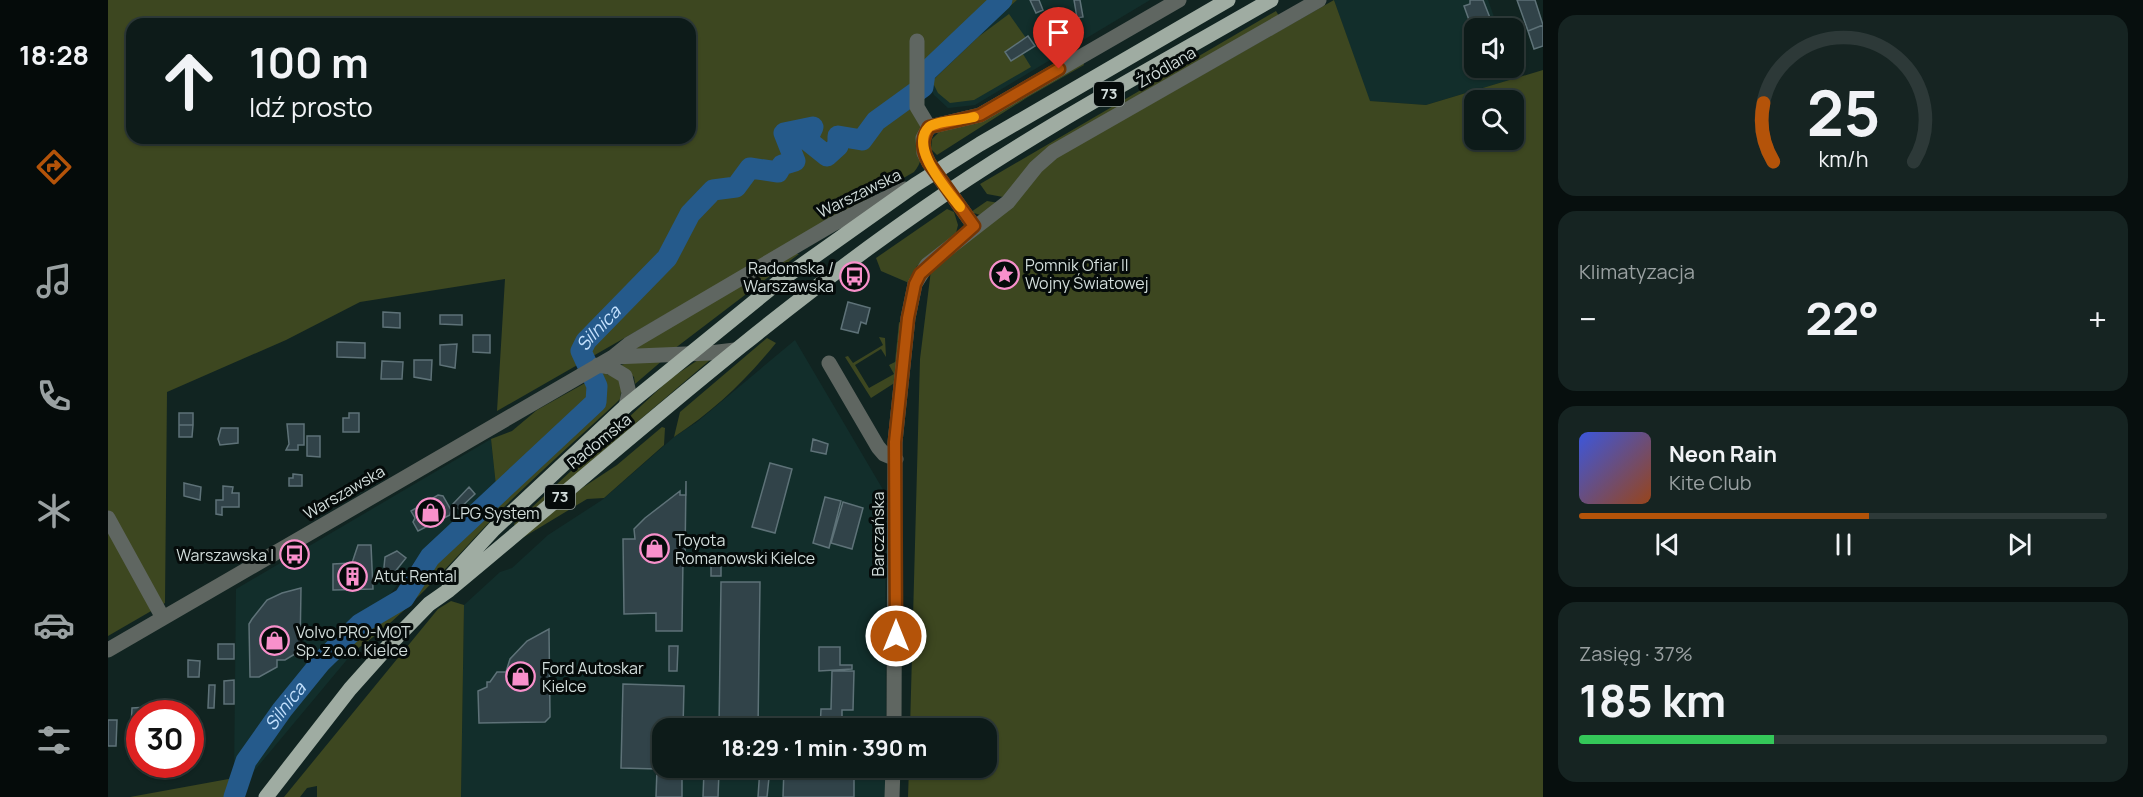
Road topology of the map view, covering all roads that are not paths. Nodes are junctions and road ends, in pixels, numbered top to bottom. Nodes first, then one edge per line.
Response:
1 (1179, 0) edge
2 (1228, 0) edge
3 (1272, 0) edge
4 (1319, 0) edge
5 (917, 41) dead end
6 (929, 127) junction
7 (936, 172) junction
8 (915, 185) junction
9 (949, 191) junction
10 (974, 226) junction
11 (927, 265) joint
12 (735, 350) junction
13 (687, 354) junction
14 (613, 357) junction
15 (829, 363) dead end
16 (598, 365) junction
17 (626, 406) junction
18 (896, 459) junction
19 (108, 518) edge
20 (429, 604) junction
21 (163, 618) junction
22 (108, 650) edge
23 (894, 718) edge
24 (893, 778) edge
25 (266, 797) edge
26 (892, 797) edge

1 - 6 street
2 - 7 main road, 73
3 - 9 main road, 73
4 - 10 street, Źródlana
5 - 6 street
6 - 7 street
7 - 8 main road, 73
7 - 9 street
8 - 13 main road, Warszawska / 73
8 - 14 street, Warszawska
9 - 10 street
9 - 12 main road, 73
10 - 11 street, Źródlana
11 - 18 street, Barczańska
12 - 13 street, Warszawska
12 - 20 main road, Radomska / 73
13 - 14 street, Warszawska
13 - 17 main road, Warszawska / 73
14 - 16 street, Warszawska
15 - 18 street
16 - 17 street
16 - 21 street, Warszawska
17 - 20 main road, Radomska / 73
18 - 23 street, Barczańska
19 - 21 street
20 - 25 main road, Radomska / 73
21 - 22 street, Warszawska
24 - 26 street

